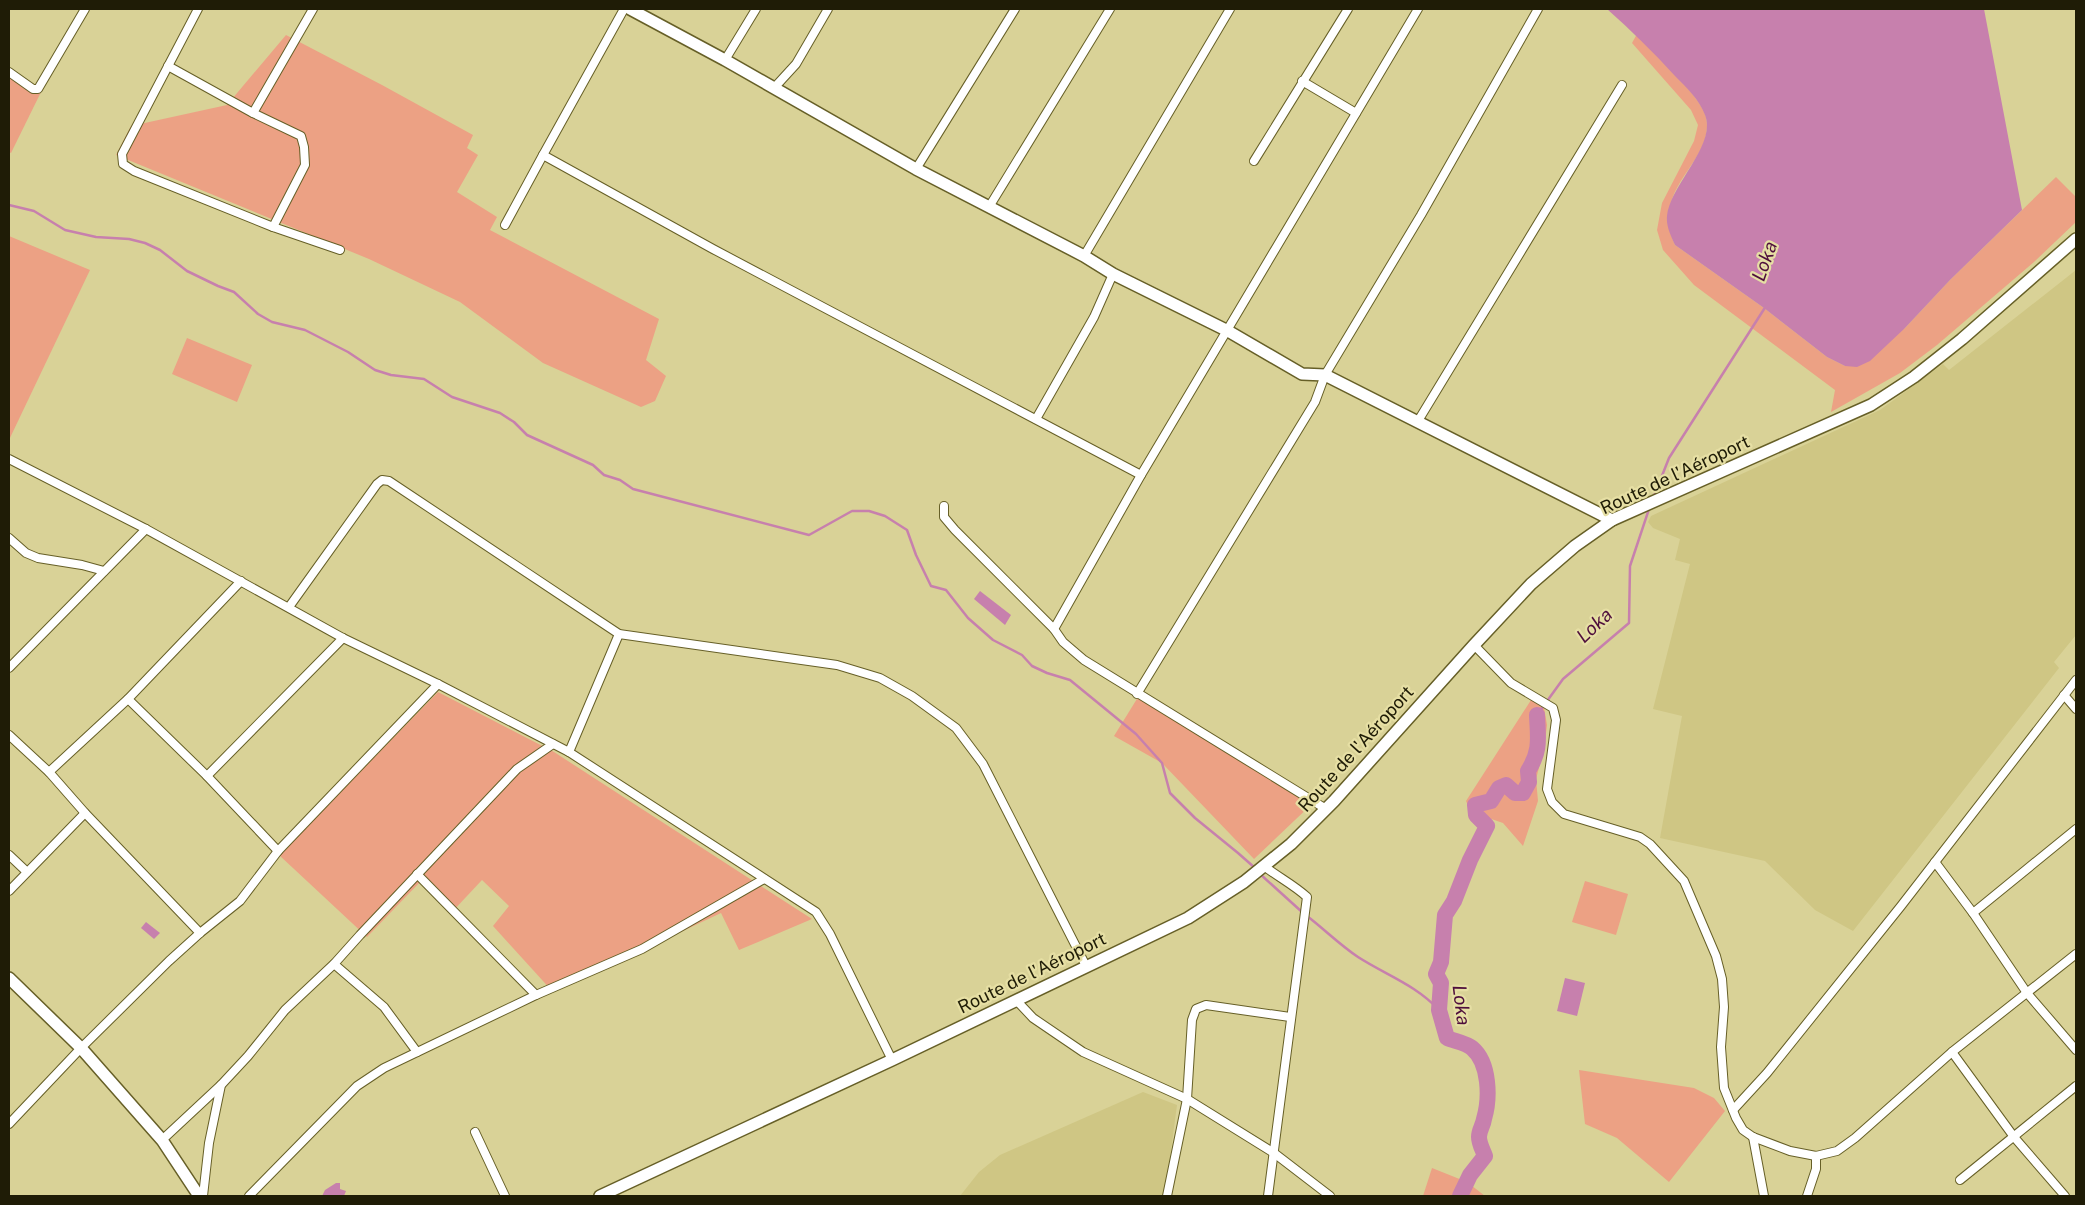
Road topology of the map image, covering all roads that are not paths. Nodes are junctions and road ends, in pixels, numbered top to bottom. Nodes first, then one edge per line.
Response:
1 (85, 9) edge
2 (198, 9) edge
3 (313, 9) edge
4 (624, 9) edge
5 (630, 9) edge
6 (756, 9) edge
7 (828, 9) edge
8 (1015, 9) edge
9 (1110, 9) edge
10 (1230, 9) edge
11 (1348, 9) edge
12 (1418, 9) edge
13 (1538, 9) edge
14 (725, 60) junction
15 (168, 66) junction
16 (9, 72) edge
17 (1302, 81) junction
18 (1622, 85) dead end
19 (774, 88) junction
20 (253, 113) junction
21 (1356, 113) junction
22 (543, 155) junction
23 (1254, 162) dead end
24 (916, 168) junction
25 (989, 207) junction
26 (505, 224) dead end
27 (273, 227) junction
28 (2076, 239) edge
29 (340, 250) dead end
30 (1084, 256) junction
31 (1113, 274) junction
32 (1228, 332) junction
33 (1326, 375) junction
34 (1036, 420) junction
35 (1418, 421) junction
36 (9, 459) edge
37 (1142, 474) junction
38 (944, 506) dead end
39 (1612, 520) junction
40 (146, 529) junction
41 (9, 538) edge
42 (104, 572) junction
43 (241, 581) junction
44 (289, 607) junction
45 (1054, 629) junction
46 (619, 634) junction
47 (343, 638) junction
48 (1474, 645) junction
49 (9, 668) edge
50 (2076, 680) edge
51 (438, 684) junction
52 (1137, 694) junction
53 (2064, 695) junction
54 (128, 699) junction
55 (2076, 709) edge
56 (9, 735) edge
57 (554, 744) junction
58 (569, 752) junction
59 (49, 772) junction
60 (207, 776) junction
61 (1326, 809) junction
62 (85, 813) junction
63 (2076, 829) edge
64 (278, 852) junction
65 (9, 855) edge
66 (1935, 862) junction
67 (1264, 866) junction
68 (27, 872) junction
69 (417, 874) junction
70 (764, 879) junction
71 (9, 891) edge
72 (1973, 913) junction
73 (200, 933) junction
74 (2076, 954) edge
75 (334, 964) junction
76 (1086, 966) junction
77 (9, 978) edge
78 (2027, 993) junction
79 (536, 995) junction
80 (1016, 1000) junction
81 (1290, 1017) junction
82 (81, 1048) junction
83 (2076, 1050) edge
84 (417, 1052) junction
85 (1952, 1052) junction
86 (892, 1060) junction
87 (221, 1085) junction
88 (2076, 1086) edge
89 (1187, 1099) junction
90 (1733, 1110) junction
91 (9, 1124) edge
92 (475, 1132) dead end
93 (1753, 1137) junction
94 (2014, 1137) junction
95 (162, 1140) junction
96 (1274, 1153) junction
97 (1816, 1156) junction
98 (1960, 1180) dead end
99 (201, 1196) edge
100 (249, 1196) edge
101 (506, 1196) edge
102 (600, 1196) edge
103 (1167, 1196) edge
104 (1268, 1196) edge
105 (1330, 1196) edge
106 (1764, 1196) edge
107 (1807, 1196) edge
108 (2065, 1196) edge

1 - 16 street
2 - 15 street
3 - 20 street
4 - 22 street
5 - 14 main road
6 - 14 street
7 - 19 street
8 - 24 street
9 - 25 street
10 - 30 street
11 - 17 street
12 - 21 street
13 - 33 street
14 - 19 main road
15 - 20 street
15 - 27 street
17 - 21 street
17 - 23 street
18 - 35 street
19 - 24 main road
20 - 27 street
21 - 32 street
22 - 26 street
22 - 34 street
24 - 25 main road
25 - 30 main road
27 - 29 street
28 - 39 main road, Route de l'Aéroport
30 - 31 main road
31 - 32 main road
31 - 34 street
32 - 33 main road
32 - 37 street
33 - 35 main road
33 - 52 street
34 - 37 street
35 - 39 main road
36 - 40 street
37 - 45 street
38 - 45 street
39 - 48 main road, Route de l'Aéroport
40 - 42 street
40 - 43 street
41 - 42 street
42 - 49 street
43 - 44 street
43 - 54 street
44 - 46 street
44 - 47 street
45 - 52 street
46 - 58 street
46 - 76 street
47 - 51 street
47 - 60 street
48 - 61 main road, Route de l'Aéroport
48 - 90 street
50 - 53 street
51 - 57 street
51 - 64 street
52 - 61 street
53 - 55 street
53 - 66 street
54 - 59 street
54 - 60 street
56 - 59 street
57 - 58 street
57 - 69 street
58 - 70 street
59 - 62 street
60 - 64 street
61 - 67 main road, Route de l'Aéroport
62 - 68 street
62 - 73 street
63 - 72 street
64 - 73 street
65 - 68 street
66 - 72 street
66 - 90 street
67 - 76 main road, Route de l'Aéroport
67 - 81 street
68 - 71 street
69 - 75 street
69 - 79 street
70 - 79 street
70 - 86 street
72 - 78 street
73 - 82 street
74 - 78 street
75 - 84 street
75 - 87 street
76 - 80 main road, Route de l'Aéroport
77 - 82 main road
78 - 83 street
78 - 85 street
79 - 84 street
80 - 86 main road, Route de l'Aéroport
80 - 89 street
81 - 89 street
81 - 96 street
82 - 91 street
82 - 95 main road
84 - 100 street
85 - 94 street
85 - 97 street
86 - 102 main road, Route de l'Aéroport
87 - 95 street
87 - 99 street
88 - 94 street
89 - 96 street
89 - 103 street
90 - 93 street
92 - 101 street
93 - 97 street
93 - 106 street
94 - 98 street
94 - 108 street
95 - 99 main road
96 - 104 street
96 - 105 street
97 - 107 street

